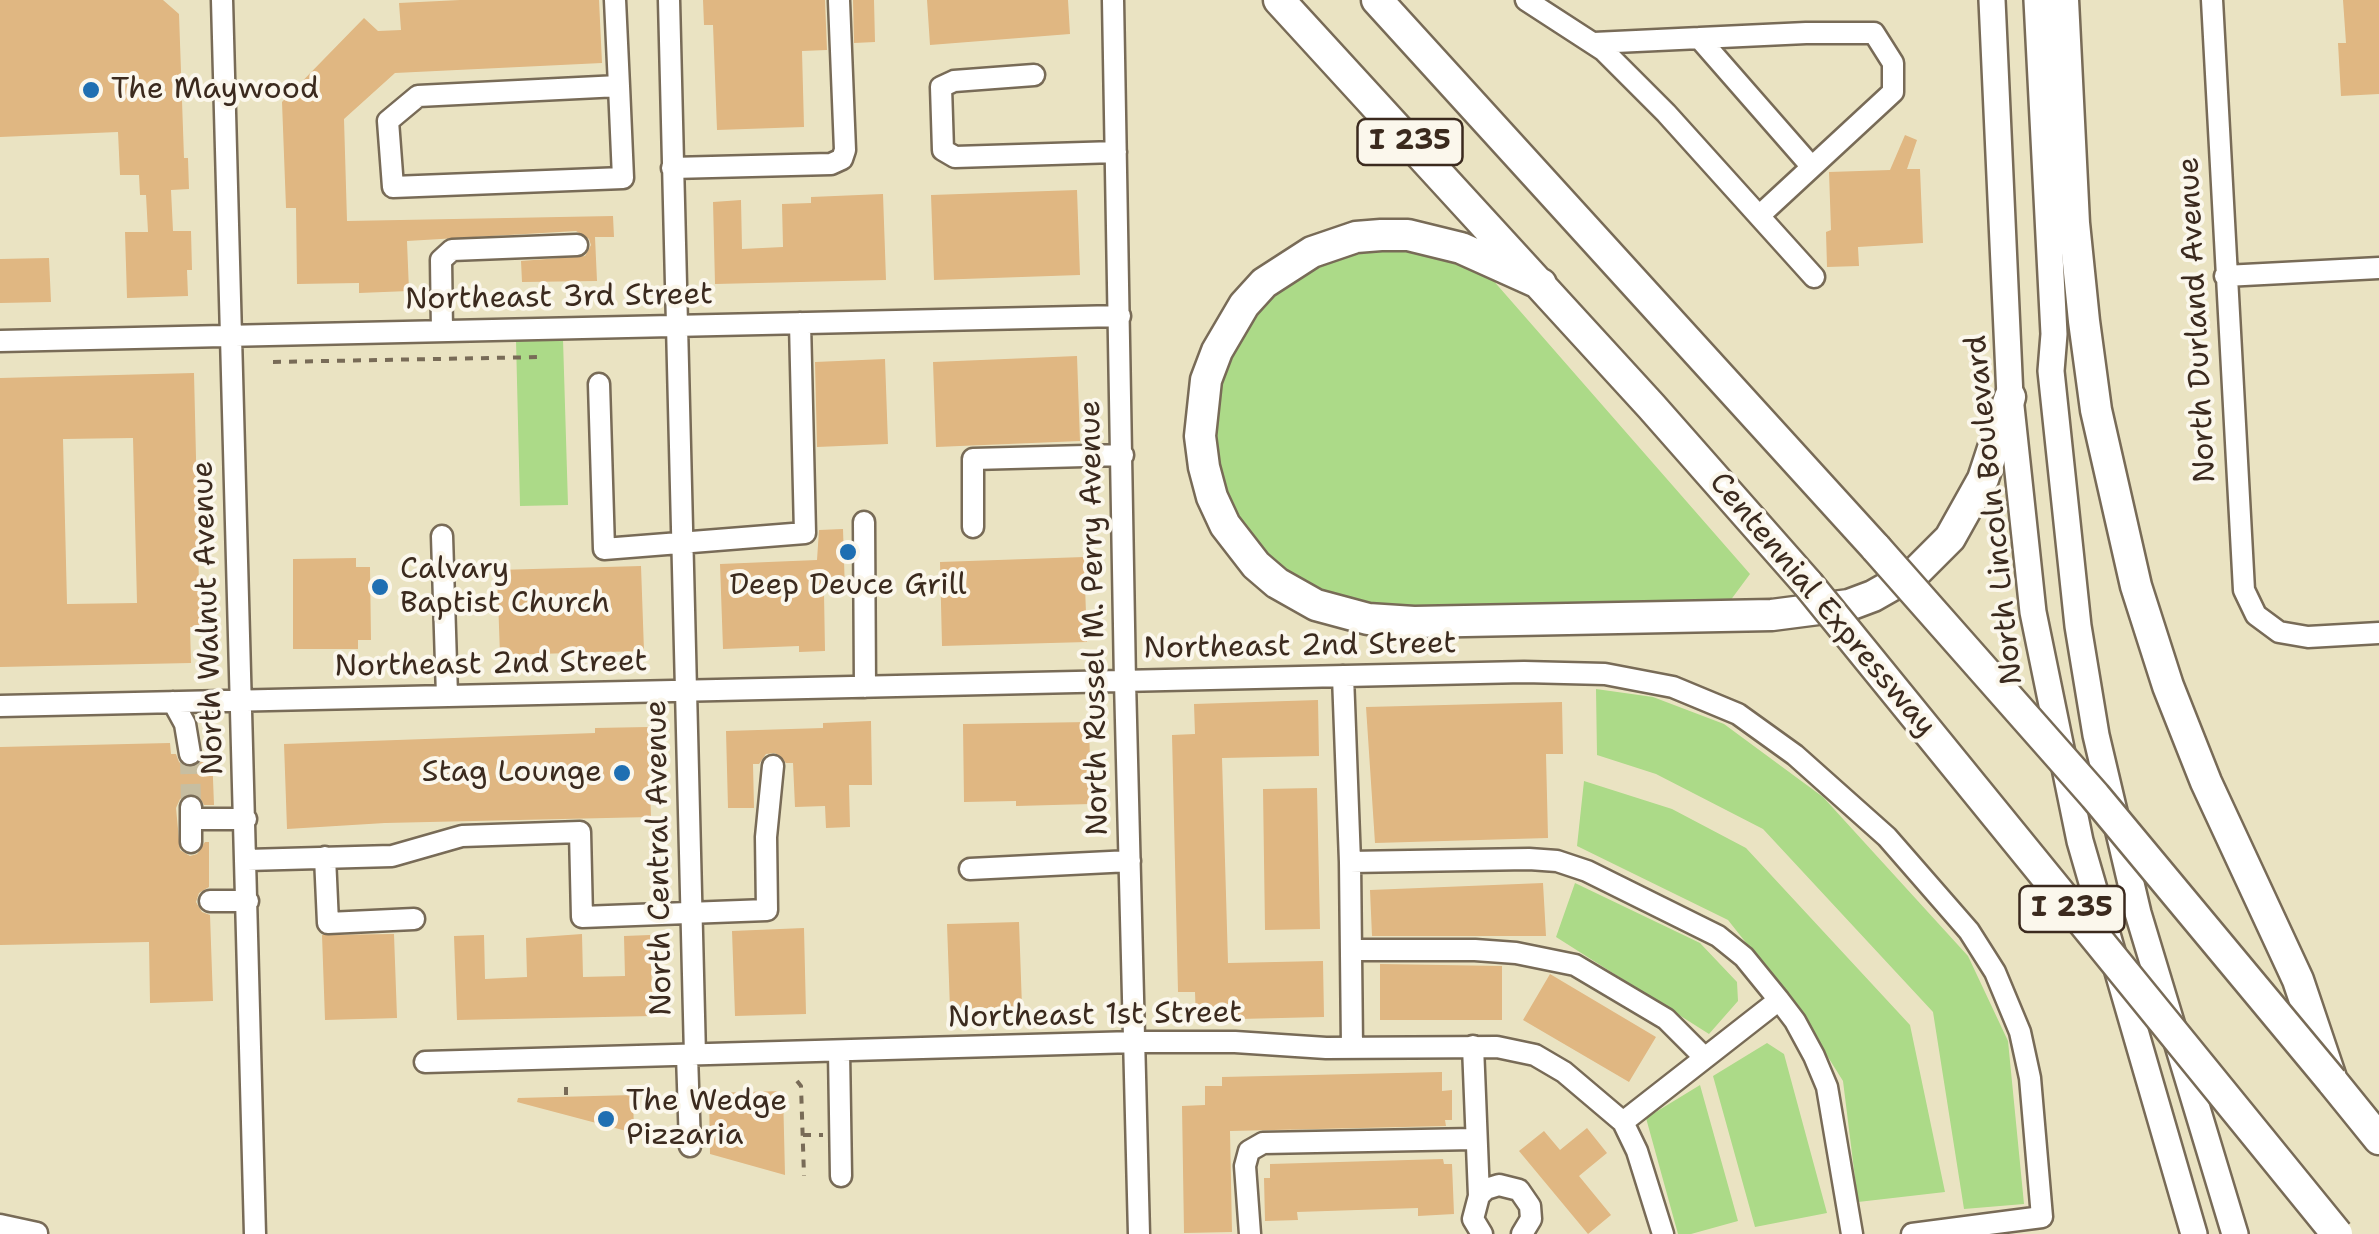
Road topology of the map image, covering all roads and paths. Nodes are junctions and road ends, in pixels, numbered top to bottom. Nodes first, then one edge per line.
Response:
1 (222, 0) edge
2 (615, 0) edge
3 (668, 0) edge
4 (1114, 0) edge
5 (1280, 0) edge
6 (1377, 0) edge
7 (1526, 0) edge
8 (2037, 0) edge
9 (2064, 0) edge
10 (2212, 0) edge
11 (839, 1) edge
12 (1989, 3) edge
13 (1699, 38) junction
14 (1594, 44) junction
15 (1034, 75) dead end
16 (620, 86) junction
17 (1116, 152) junction
18 (1810, 166) junction
19 (672, 168) junction
20 (1758, 216) junction
21 (576, 246) dead end
22 (2379, 268) edge
23 (2226, 276) junction
24 (1814, 277) dead end
25 (1541, 284) junction
26 (1120, 316) junction
27 (800, 323) junction
28 (676, 325) junction
29 (442, 330) junction
30 (230, 336) junction
31 (0, 341) edge
32 (542, 357) dead end
33 (273, 362) dead end
34 (599, 384) dead end
35 (2010, 397) junction
36 (1122, 455) junction
37 (864, 522) dead end
38 (972, 527) dead end
39 (442, 536) dead end
40 (681, 543) junction
41 (2379, 633) edge
42 (1343, 676) junction
43 (1125, 682) junction
44 (865, 686) junction
45 (686, 690) junction
46 (447, 696) junction
47 (241, 701) junction
48 (172, 702) junction
49 (0, 706) edge
50 (190, 754) tunnel mouth
51 (773, 766) dead end
52 (246, 820) junction
53 (191, 842) dead end
54 (325, 857) junction
55 (247, 860) junction
56 (1130, 861) junction
57 (1350, 862) junction
58 (970, 868) dead end
59 (248, 901) junction
60 (210, 902) dead end
61 (690, 914) junction
62 (414, 920) dead end
63 (1351, 950) junction
64 (1779, 1000) junction
65 (1135, 1042) junction
66 (1473, 1046) junction
67 (1352, 1047) junction
68 (839, 1051) junction
69 (691, 1055) junction
70 (1705, 1058) junction
71 (425, 1062) dead end
72 (797, 1080) dead end
73 (2332, 1081) junction
74 (566, 1088) dead end
75 (566, 1096) dead end
76 (1622, 1122) junction
77 (1474, 1139) junction
78 (2379, 1139) edge
79 (690, 1146) dead end
80 (804, 1176) dead end
81 (841, 1176) dead end
82 (1479, 1196) junction
83 (0, 1225) edge
84 (1472, 1232) edge
85 (37, 1234) edge
86 (255, 1234) edge
87 (1140, 1234) edge
88 (1250, 1234) edge
89 (1522, 1234) edge
90 (1662, 1234) edge
91 (1852, 1234) edge
92 (1912, 1234) edge
93 (2194, 1234) edge
94 (2235, 1234) edge
95 (2337, 1234) edge

1 - 30 street, North Walnut Avenue
2 - 16 street
3 - 19 street, North Central Avenue
4 - 17 street, North Russel M. Perry Avenue
5 - 25 highway, Centennial Expressway / I 235
6 - 73 highway, I 235, bridge
7 - 14 street
8 - 94 main road
9 - 73 highway
10 - 23 street, North Durland Avenue
11 - 19 street
12 - 35 main road, North Lincoln Boulevard
13 - 14 street
13 - 18 street
13 - 18 street
14 - 20 street
15 - 17 street
16 - 16 street
17 - 26 street, North Russel M. Perry Avenue
18 - 20 street
19 - 28 street, North Central Avenue
20 - 24 street
21 - 29 street
22 - 23 street
23 - 41 street, North Durland Avenue
25 - 35 highway
25 - 95 highway, Centennial Expressway / I 235, bridge
26 - 27 street, Northeast 3rd Street
26 - 36 street, North Russel M. Perry Avenue
27 - 28 street, Northeast 3rd Street
27 - 40 street
28 - 29 street, Northeast 3rd Street
28 - 40 street, North Central Avenue
29 - 30 street, Northeast 3rd Street
30 - 31 street, Northeast 3rd Street
30 - 47 street, North Walnut Avenue
32 - 33 path
34 - 40 street
35 - 93 main road, North Lincoln Boulevard
36 - 38 street
36 - 43 street, North Russel M. Perry Avenue
37 - 44 street
39 - 46 street
40 - 45 street, North Central Avenue
42 - 43 street, Northeast 2nd Street
42 - 57 street
42 - 92 street, Northeast 2nd Street
43 - 44 street, Northeast 2nd Street
43 - 56 street, North Russel M. Perry Avenue
44 - 45 street, Northeast 2nd Street
45 - 46 street, Northeast 2nd Street
45 - 61 street, North Central Avenue
46 - 47 street, Northeast 2nd Street
47 - 48 street, Northeast 2nd Street
47 - 52 street, North Walnut Avenue
48 - 49 street, Northeast 2nd Street
48 - 50 street
51 - 61 street
52 - 53 street
52 - 55 street, North Walnut Avenue
54 - 55 street
54 - 61 street
54 - 62 street
55 - 59 street, North Walnut Avenue
56 - 58 street
56 - 65 street, North Russel M. Perry Avenue
57 - 63 street
57 - 64 street
59 - 60 street
59 - 86 street, North Walnut Avenue
61 - 69 street, North Central Avenue
63 - 67 street
63 - 70 street
64 - 70 street
64 - 91 street
65 - 67 street, Northeast 1st Street
65 - 68 street, Northeast 1st Street
65 - 87 street, North Russel M. Perry Avenue
66 - 67 street, Northeast 1st Street
66 - 76 street, Northeast 1st Street
66 - 77 street
68 - 69 street, Northeast 1st Street
68 - 81 street
69 - 71 street, Northeast 1st Street
69 - 79 street, North Central Avenue
70 - 76 street
72 - 80 path
73 - 78 highway, I 235
74 - 75 path
76 - 90 street, Northeast 1st Street
77 - 82 street
77 - 88 street
82 - 84 street
82 - 89 street
83 - 85 street

